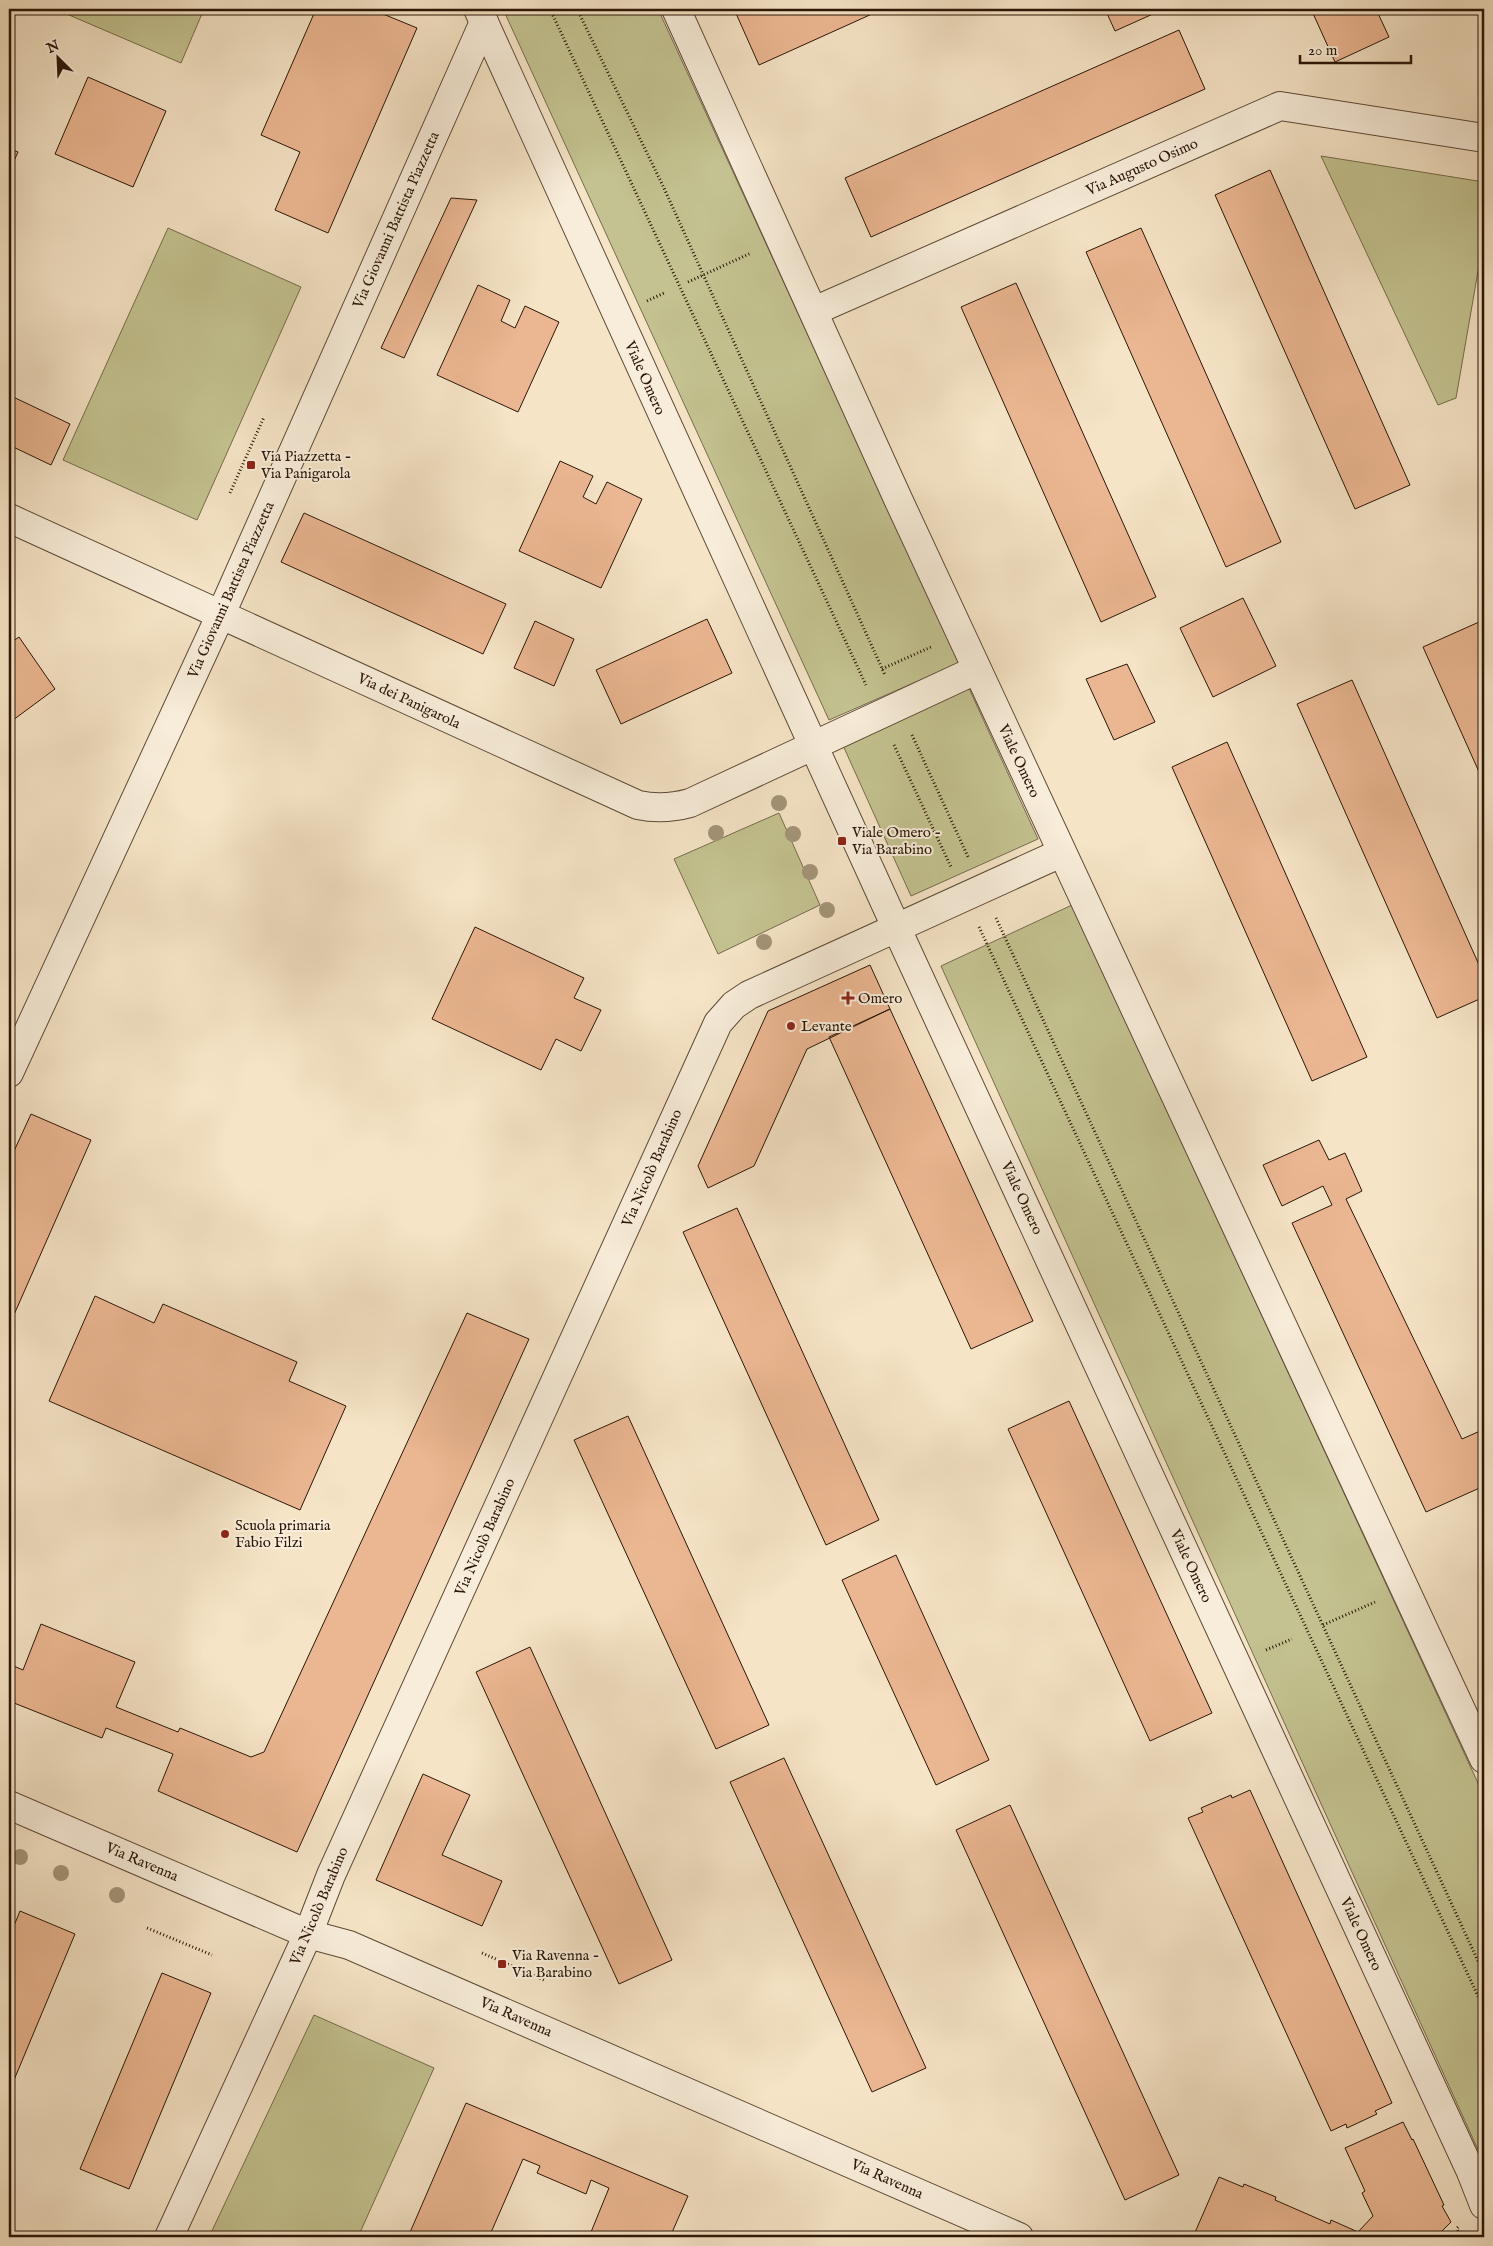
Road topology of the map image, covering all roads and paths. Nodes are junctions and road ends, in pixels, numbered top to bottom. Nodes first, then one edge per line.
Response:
1 (550, 9) edge
2 (577, 9) edge
3 (676, 9) edge
4 (481, 15) edge
5 (1484, 138) edge
6 (752, 252) dead end
7 (703, 275) junction
8 (688, 282) dead end
9 (664, 293) dead end
10 (642, 303) dead end
11 (814, 311) junction
12 (264, 417) dead end
13 (230, 494) dead end
14 (9, 518) edge
15 (221, 614) junction
16 (936, 644) dead end
17 (882, 669) junction
18 (976, 670) junction
19 (886, 678) dead end
20 (866, 686) dead end
21 (908, 727) dead end
22 (892, 742) dead end
23 (813, 746) junction
24 (1061, 853) junction
25 (972, 866) dead end
26 (953, 872) dead end
27 (996, 917) dead end
28 (976, 920) dead end
29 (896, 927) junction
30 (9, 1073) edge
31 (1378, 1601) dead end
32 (1323, 1625) junction
33 (1292, 1639) dead end
34 (1261, 1652) dead end
35 (1484, 1759) edge
36 (9, 1805) edge
37 (146, 1928) dead end
38 (308, 1934) junction
39 (482, 1953) dead end
40 (212, 1955) dead end
41 (1484, 1974) edge
42 (544, 1980) dead end
43 (1484, 2009) edge
44 (1484, 2205) edge
45 (1457, 2228) dead end
46 (1133, 2233) dead end
47 (169, 2237) edge
48 (1019, 2237) edge
49 (1144, 2237) edge
50 (1460, 2237) edge

1 - 20 path
2 - 7 path
3 - 11 street, Viale Omero
4 - 15 street, Via Giovanni Battista Piazzetta
4 - 23 street, Viale Omero
5 - 11 street, Via Augusto Osimo
6 - 7 path
7 - 8 path
7 - 17 path
9 - 10 path
11 - 18 street, Viale Omero
12 - 13 path
14 - 15 street, Via dei Panigarola
15 - 23 street, Via dei Panigarola
15 - 30 street, Via Giovanni Battista Piazzetta
16 - 17 path
17 - 19 path
18 - 23 street
18 - 24 street, Viale Omero
21 - 25 path
22 - 26 path
23 - 29 street, Viale Omero
24 - 29 street
24 - 35 street, Viale Omero
27 - 32 path
28 - 43 path
29 - 38 street, Via Nicolò Barabino
29 - 44 street, Viale Omero
31 - 32 path
32 - 41 path
33 - 34 path
36 - 38 street, Via Ravenna
37 - 40 path
38 - 47 street, Via Nicolò Barabino
38 - 48 street, Via Ravenna
39 - 42 path
45 - 50 path
46 - 49 path

